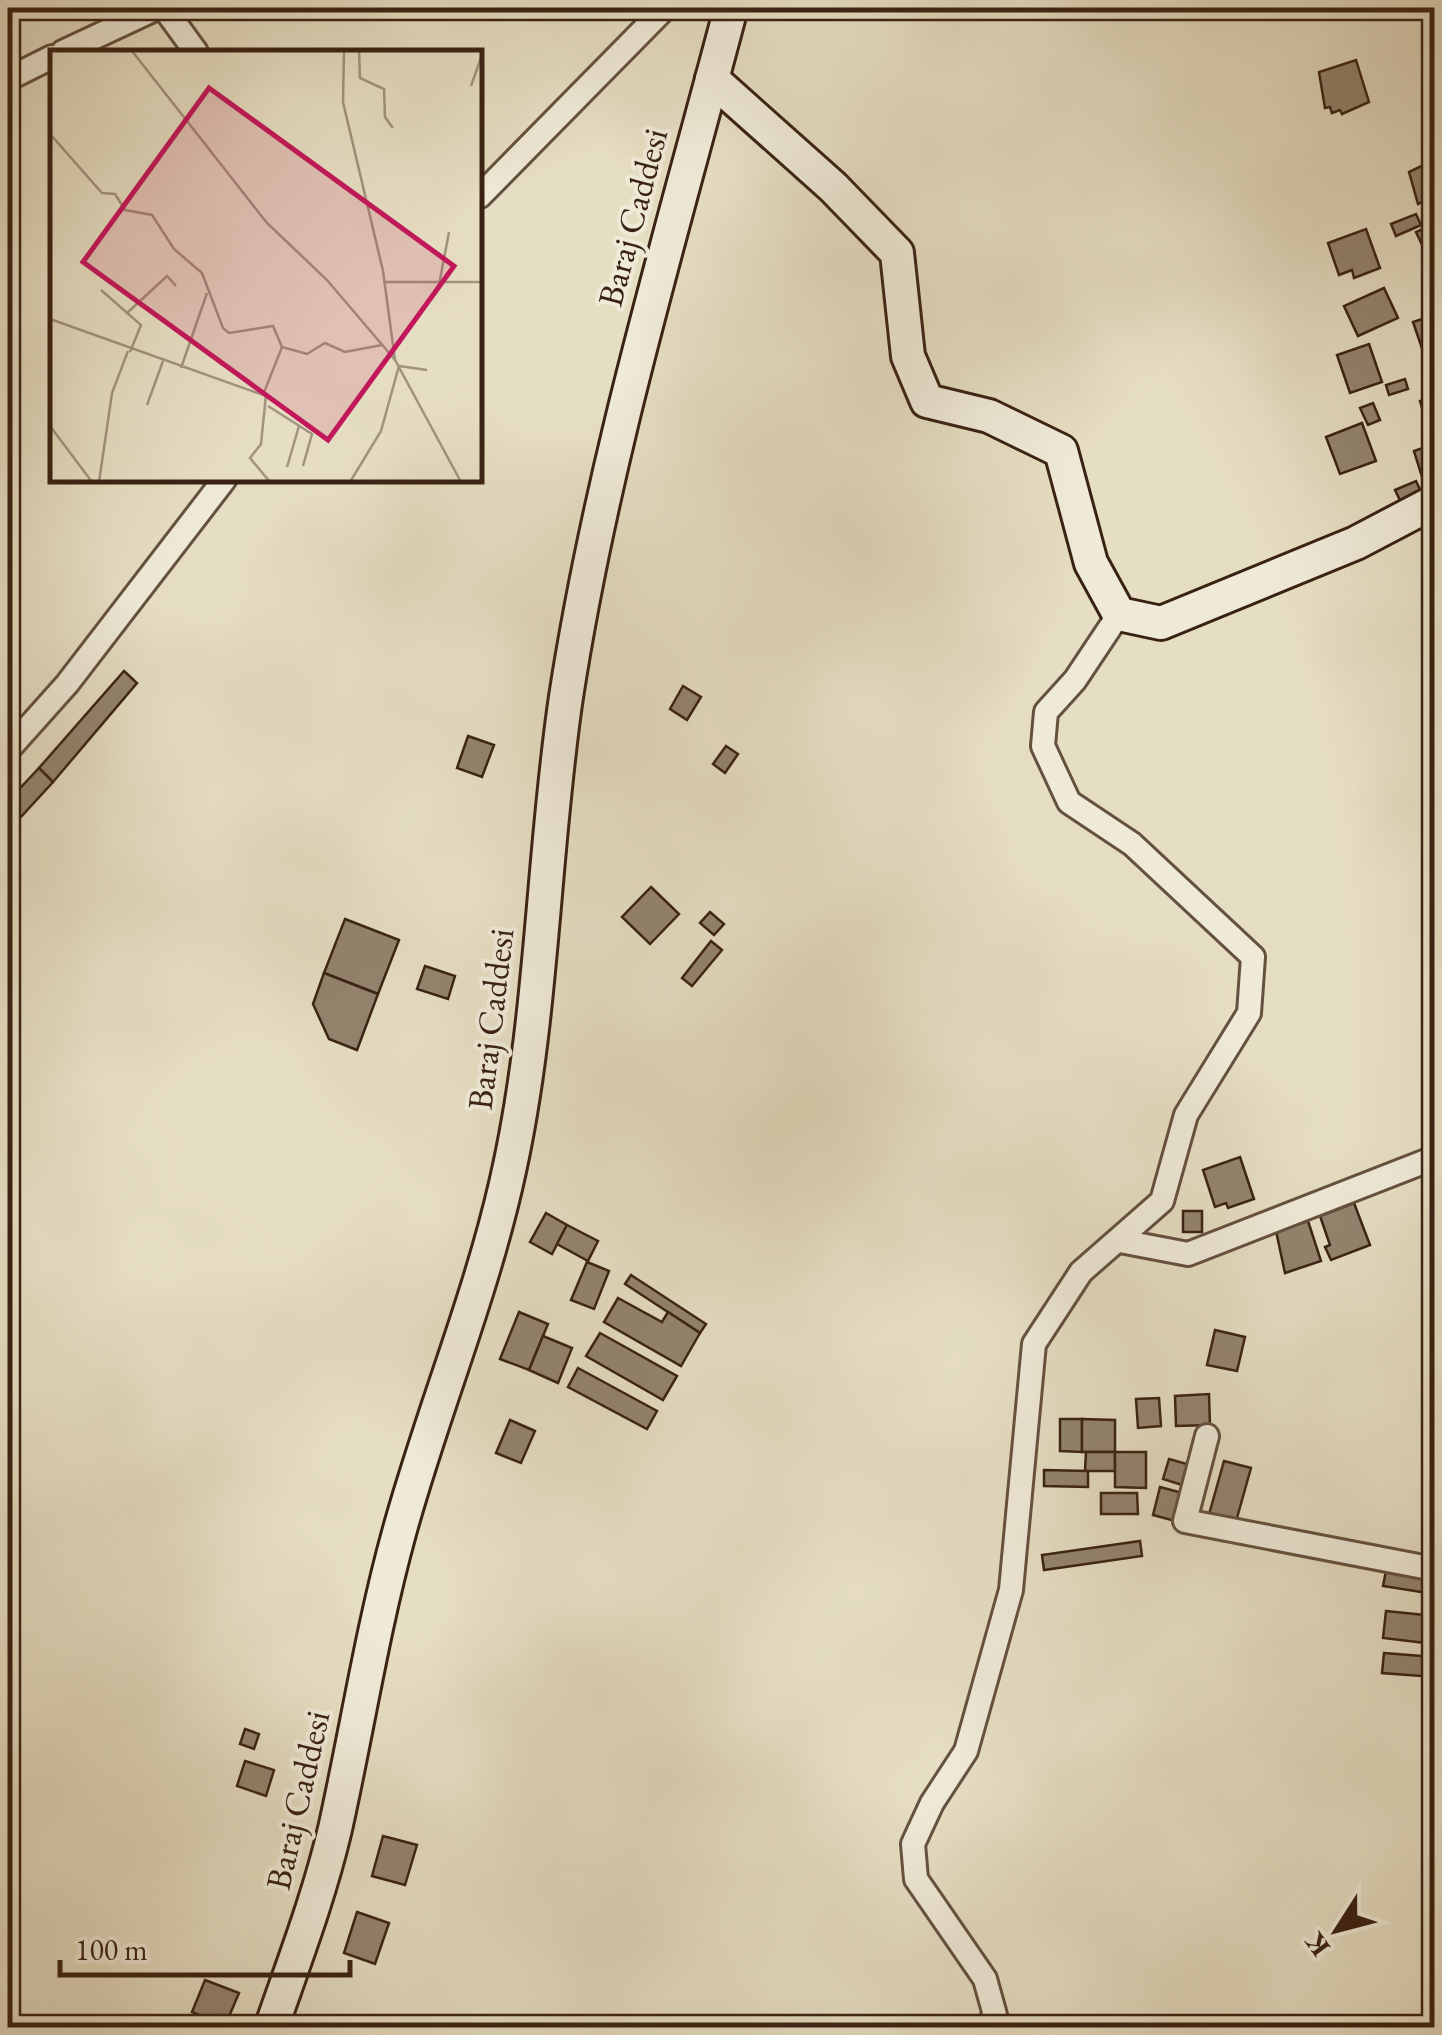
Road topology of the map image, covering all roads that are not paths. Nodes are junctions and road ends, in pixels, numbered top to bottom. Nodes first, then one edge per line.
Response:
1 (160, 8) edge
2 (665, 8) edge
3 (731, 8) edge
4 (66, 50) edge
5 (194, 50) edge
6 (50, 58) edge
7 (8, 79) edge
8 (712, 79) junction
9 (482, 194) edge
10 (222, 482) edge
11 (1434, 502) edge
12 (1118, 614) junction
13 (8, 750) edge
14 (1434, 1158) edge
15 (1120, 1241) junction
16 (1207, 1436) dead end
17 (1434, 1568) edge
18 (272, 2028) edge
19 (986, 2028) edge

1 - 4 street
1 - 5 street
2 - 9 street
3 - 8 main road, Baraj Caddesi
6 - 7 street
8 - 12 main road
8 - 18 main road, Baraj Caddesi
10 - 13 street
11 - 12 main road
12 - 15 street
14 - 15 street
15 - 19 street
16 - 17 street

